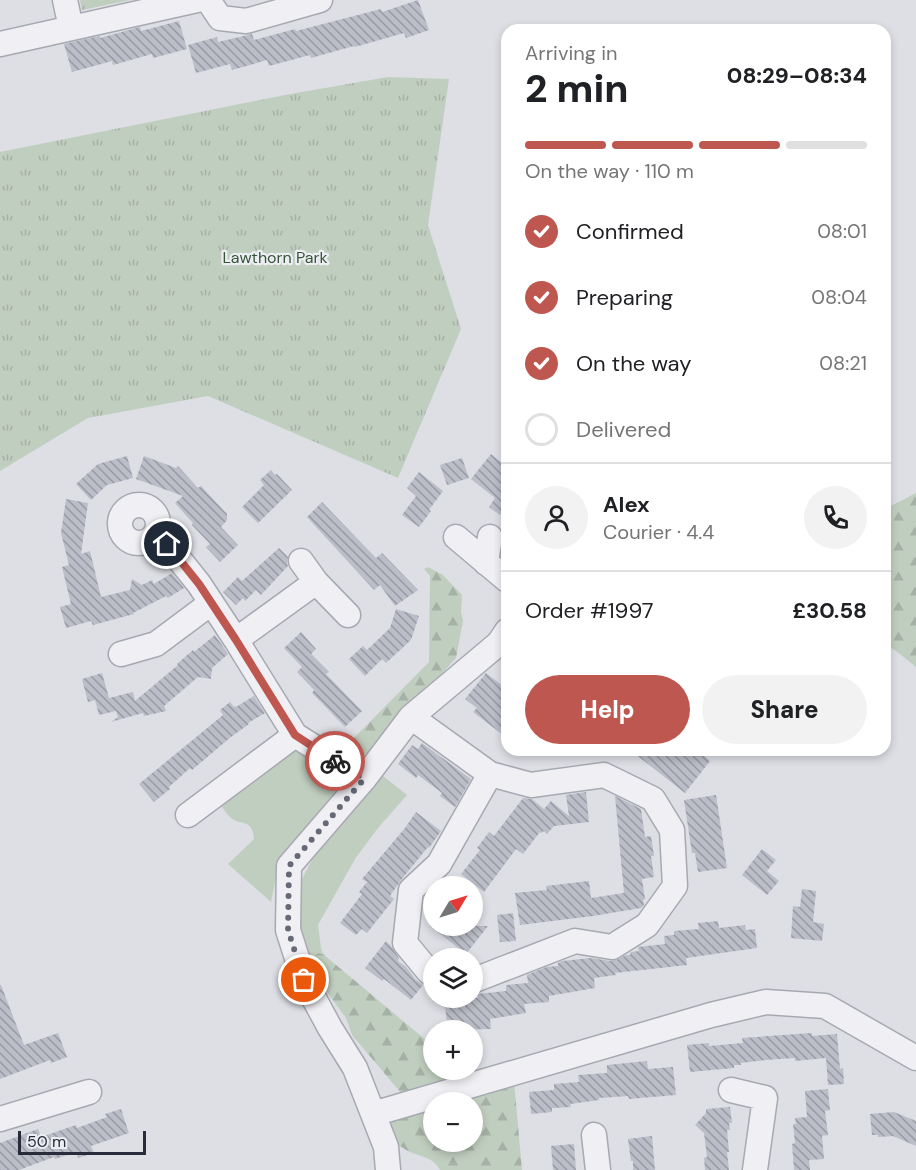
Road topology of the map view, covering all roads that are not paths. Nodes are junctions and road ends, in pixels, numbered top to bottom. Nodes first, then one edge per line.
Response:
1 (65, 0) edge
2 (197, 0) edge
3 (208, 0) edge
4 (320, 0) edge
5 (71, 28) junction
6 (0, 44) edge
7 (155, 535) dead end
8 (456, 537) dead end
9 (490, 537) dead end
10 (302, 561) dead end
11 (486, 562) junction
12 (501, 575) edge
13 (316, 582) junction
14 (211, 603) junction
15 (348, 615) dead end
16 (236, 640) junction
17 (501, 640) edge
18 (121, 654) dead end
19 (411, 717) junction
20 (295, 735) junction
21 (490, 774) junction
22 (364, 779) junction
23 (188, 815) dead end
24 (423, 965) edge
25 (483, 977) edge
26 (916, 1058) edge
27 (731, 1090) dead end
28 (89, 1092) dead end
29 (373, 1114) junction
30 (0, 1119) edge
31 (594, 1135) dead end
32 (388, 1170) edge
33 (598, 1170) edge
34 (755, 1170) edge

1 - 5 street
2 - 5 street
3 - 4 street
5 - 6 street
7 - 14 street
8 - 11 street
9 - 11 street
10 - 13 street
11 - 12 street
13 - 15 street
13 - 16 street
14 - 16 street
14 - 18 street
16 - 20 street
17 - 19 street
19 - 21 street
19 - 22 street
20 - 22 street
20 - 23 street
21 - 24 street
21 - 25 street
22 - 29 street
26 - 29 street
27 - 34 street
28 - 30 street
29 - 32 street
31 - 33 street

